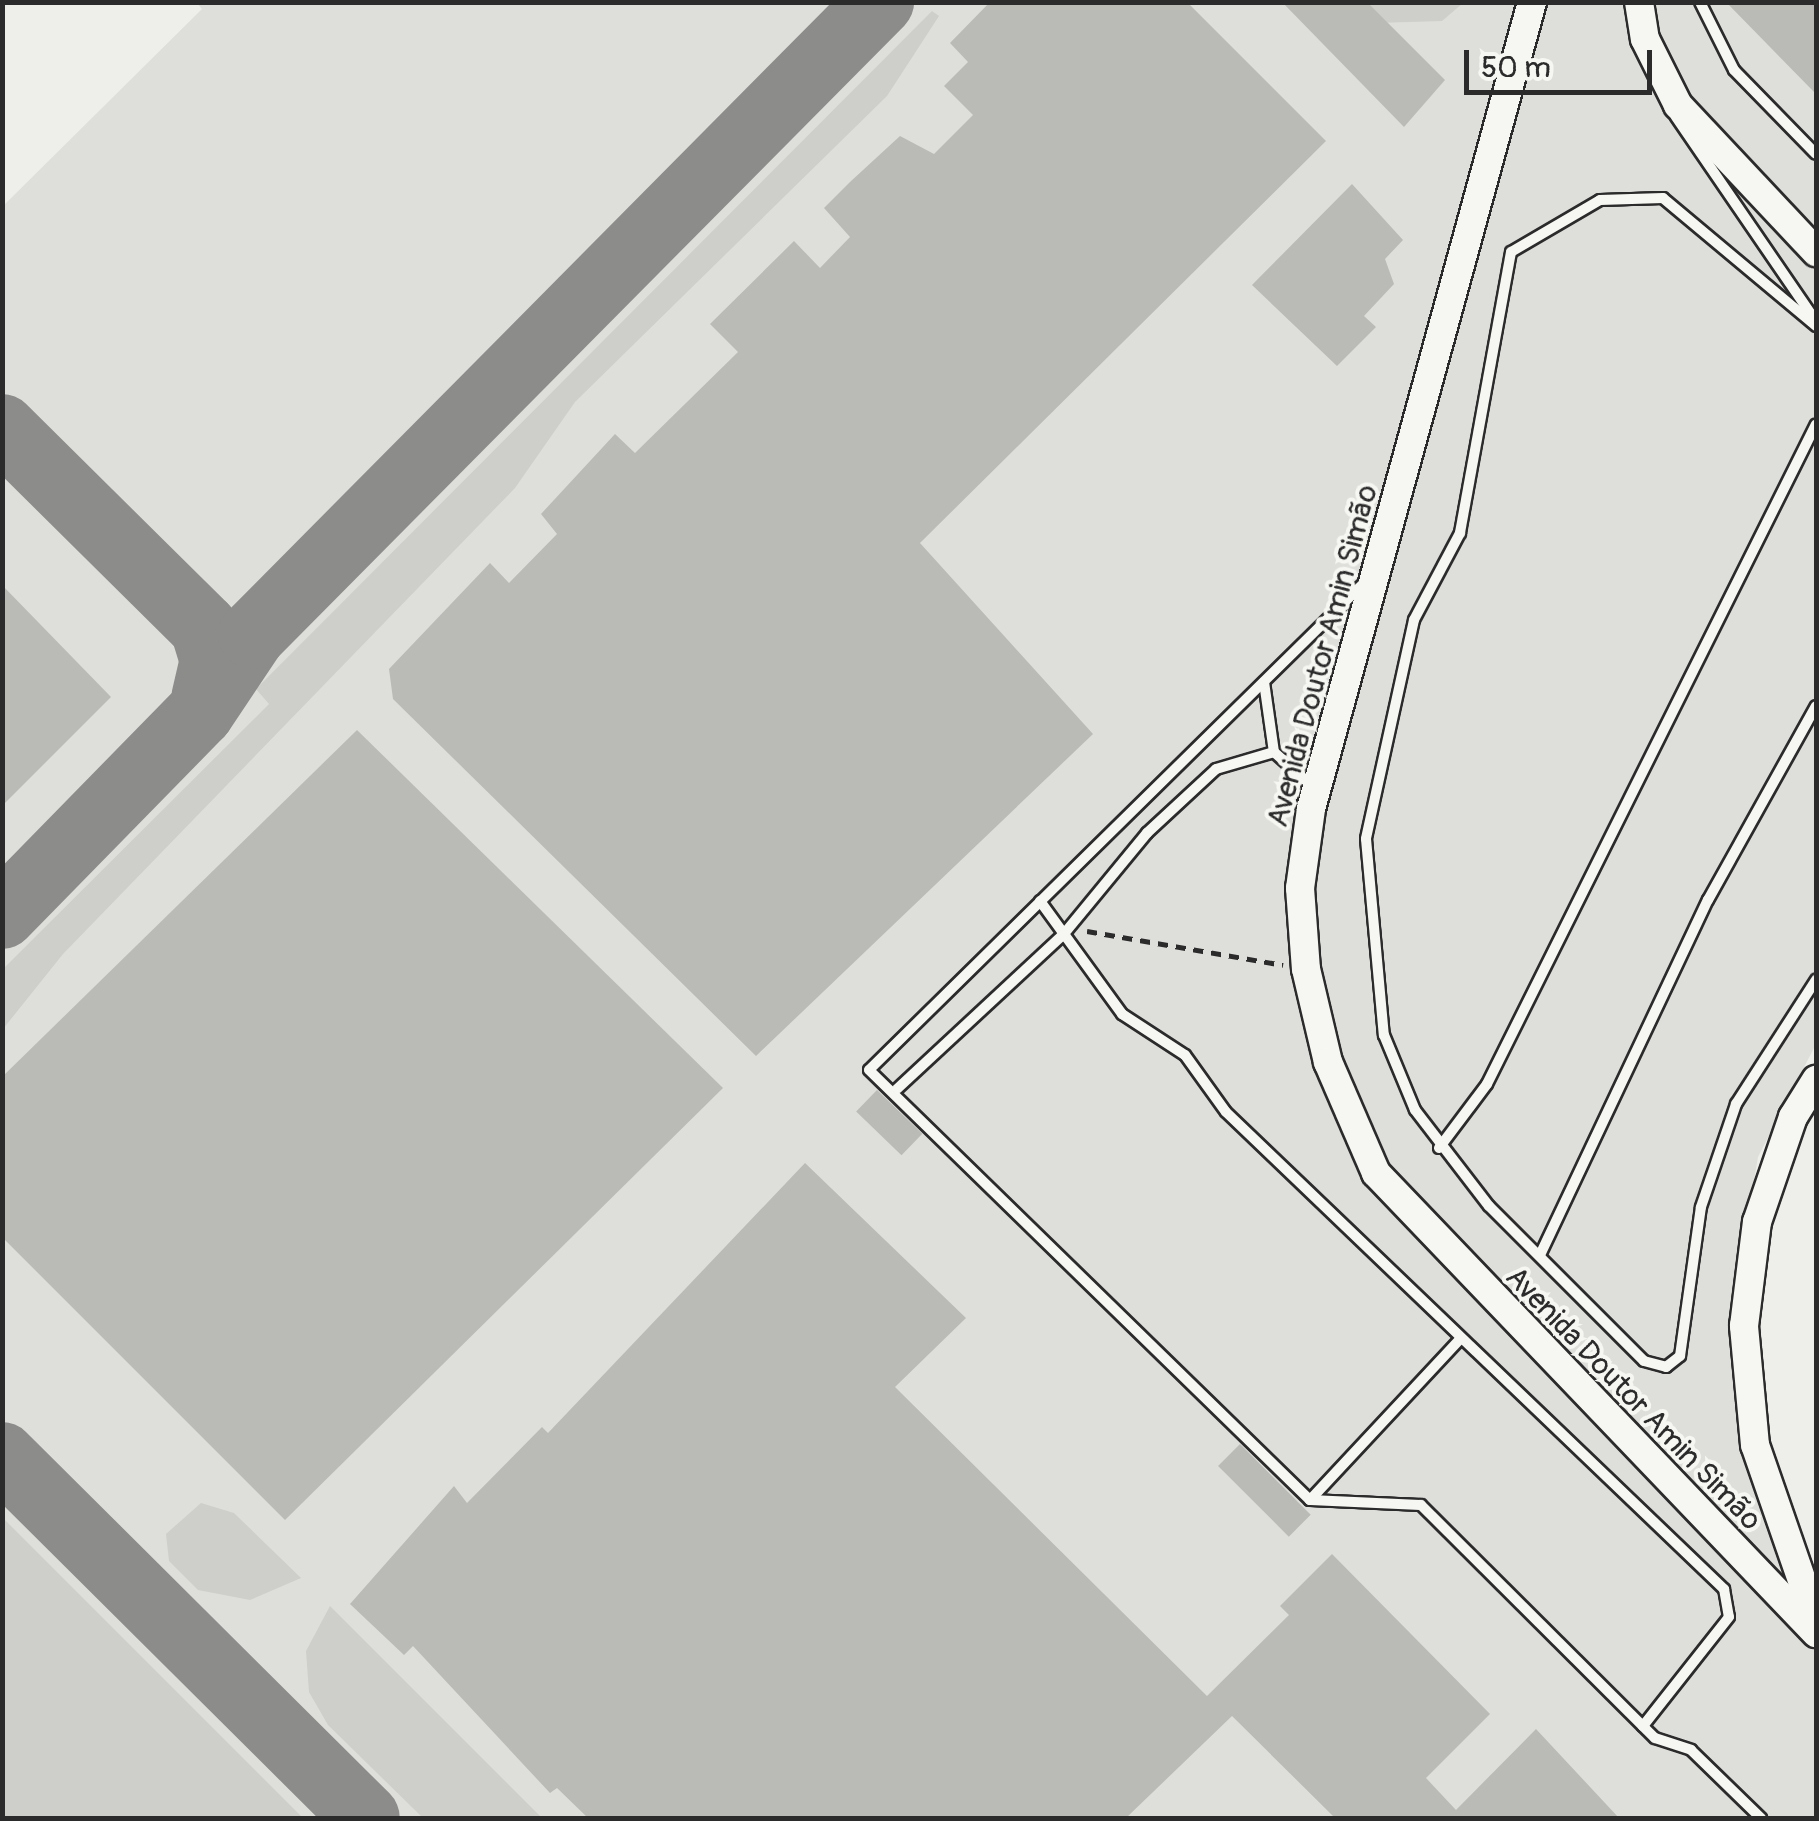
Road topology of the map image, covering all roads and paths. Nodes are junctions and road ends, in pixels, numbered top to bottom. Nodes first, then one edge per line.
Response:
1 (1532, 2) edge
2 (1639, 2) edge
3 (1700, 2) edge
4 (1674, 98) junction
5 (1816, 154) edge
6 (1816, 252) edge
7 (1816, 324) edge
8 (1816, 424) edge
9 (1380, 567) junction
10 (1264, 682) junction
11 (1816, 706) edge
12 (1274, 752) junction
13 (1316, 790) junction
14 (1040, 901) junction
15 (1065, 932) junction
16 (1306, 970) junction
17 (1816, 980) edge
18 (1816, 1080) edge
19 (897, 1089) junction
20 (1439, 1148) junction
21 (1540, 1254) junction
22 (1460, 1339) junction
23 (1310, 1500) junction
24 (1816, 1622) edge
25 (1816, 1633) edge
26 (1643, 1726) junction
27 (1761, 1818) edge

1 - 9 street, Avenida Doutor Amin Simão
2 - 4 street
3 - 5 lane
4 - 6 street
4 - 7 lane
7 - 20 lane
8 - 20 lane
9 - 10 lane
9 - 13 street, Avenida Doutor Amin Simão
10 - 12 lane
10 - 14 lane
11 - 21 lane
12 - 13 lane
12 - 15 lane
13 - 16 street, Avenida Doutor Amin Simão
14 - 15 lane
14 - 19 lane
15 - 16 path
15 - 19 lane
15 - 22 lane
16 - 25 street, Avenida Doutor Amin Simão
17 - 21 lane
18 - 24 street, Avenida Doutor Amin Simão
19 - 23 lane
20 - 21 lane
22 - 23 lane
22 - 26 lane
23 - 26 lane
26 - 27 lane

